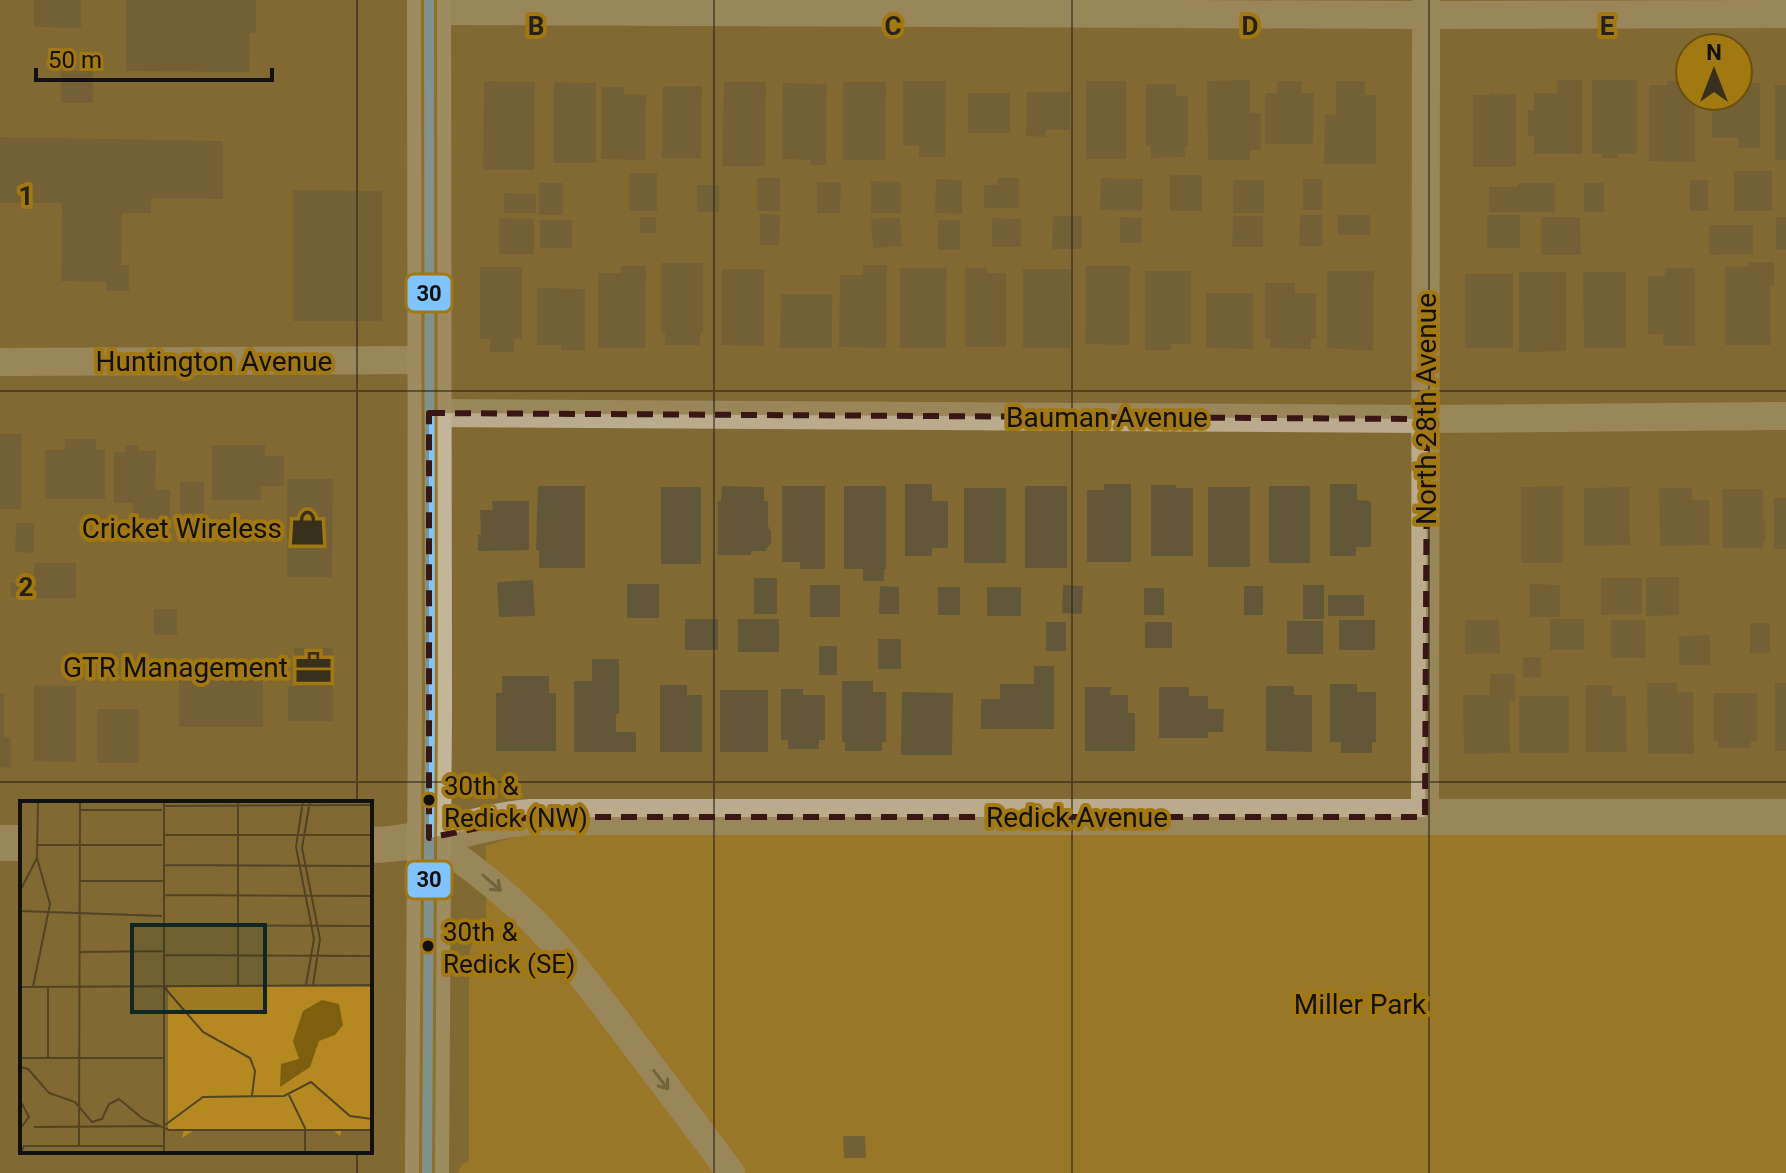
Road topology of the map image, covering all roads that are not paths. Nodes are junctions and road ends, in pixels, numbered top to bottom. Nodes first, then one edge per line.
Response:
1 (429, 6) edge
2 (1426, 7) edge
3 (1786, 14) edge
4 (429, 360) junction
5 (0, 362) edge
6 (429, 413) junction
7 (1786, 416) edge
8 (1427, 419) junction
9 (1425, 817) junction
10 (1786, 817) edge
11 (429, 838) junction
12 (372, 845) edge
13 (427, 1173) edge
14 (731, 1173) edge

1 - 2 street
1 - 4 highway
2 - 3 street
2 - 8 street, North 28th Avenue
4 - 5 street, Huntington Avenue
4 - 6 highway
6 - 8 street, Bauman Avenue
6 - 11 highway
7 - 8 street, Bauman Avenue
8 - 9 street, North 28th Avenue
9 - 10 street, Redick Avenue
9 - 11 street, Redick Avenue
11 - 12 street, Redick Avenue
11 - 13 highway
11 -> 14 street

